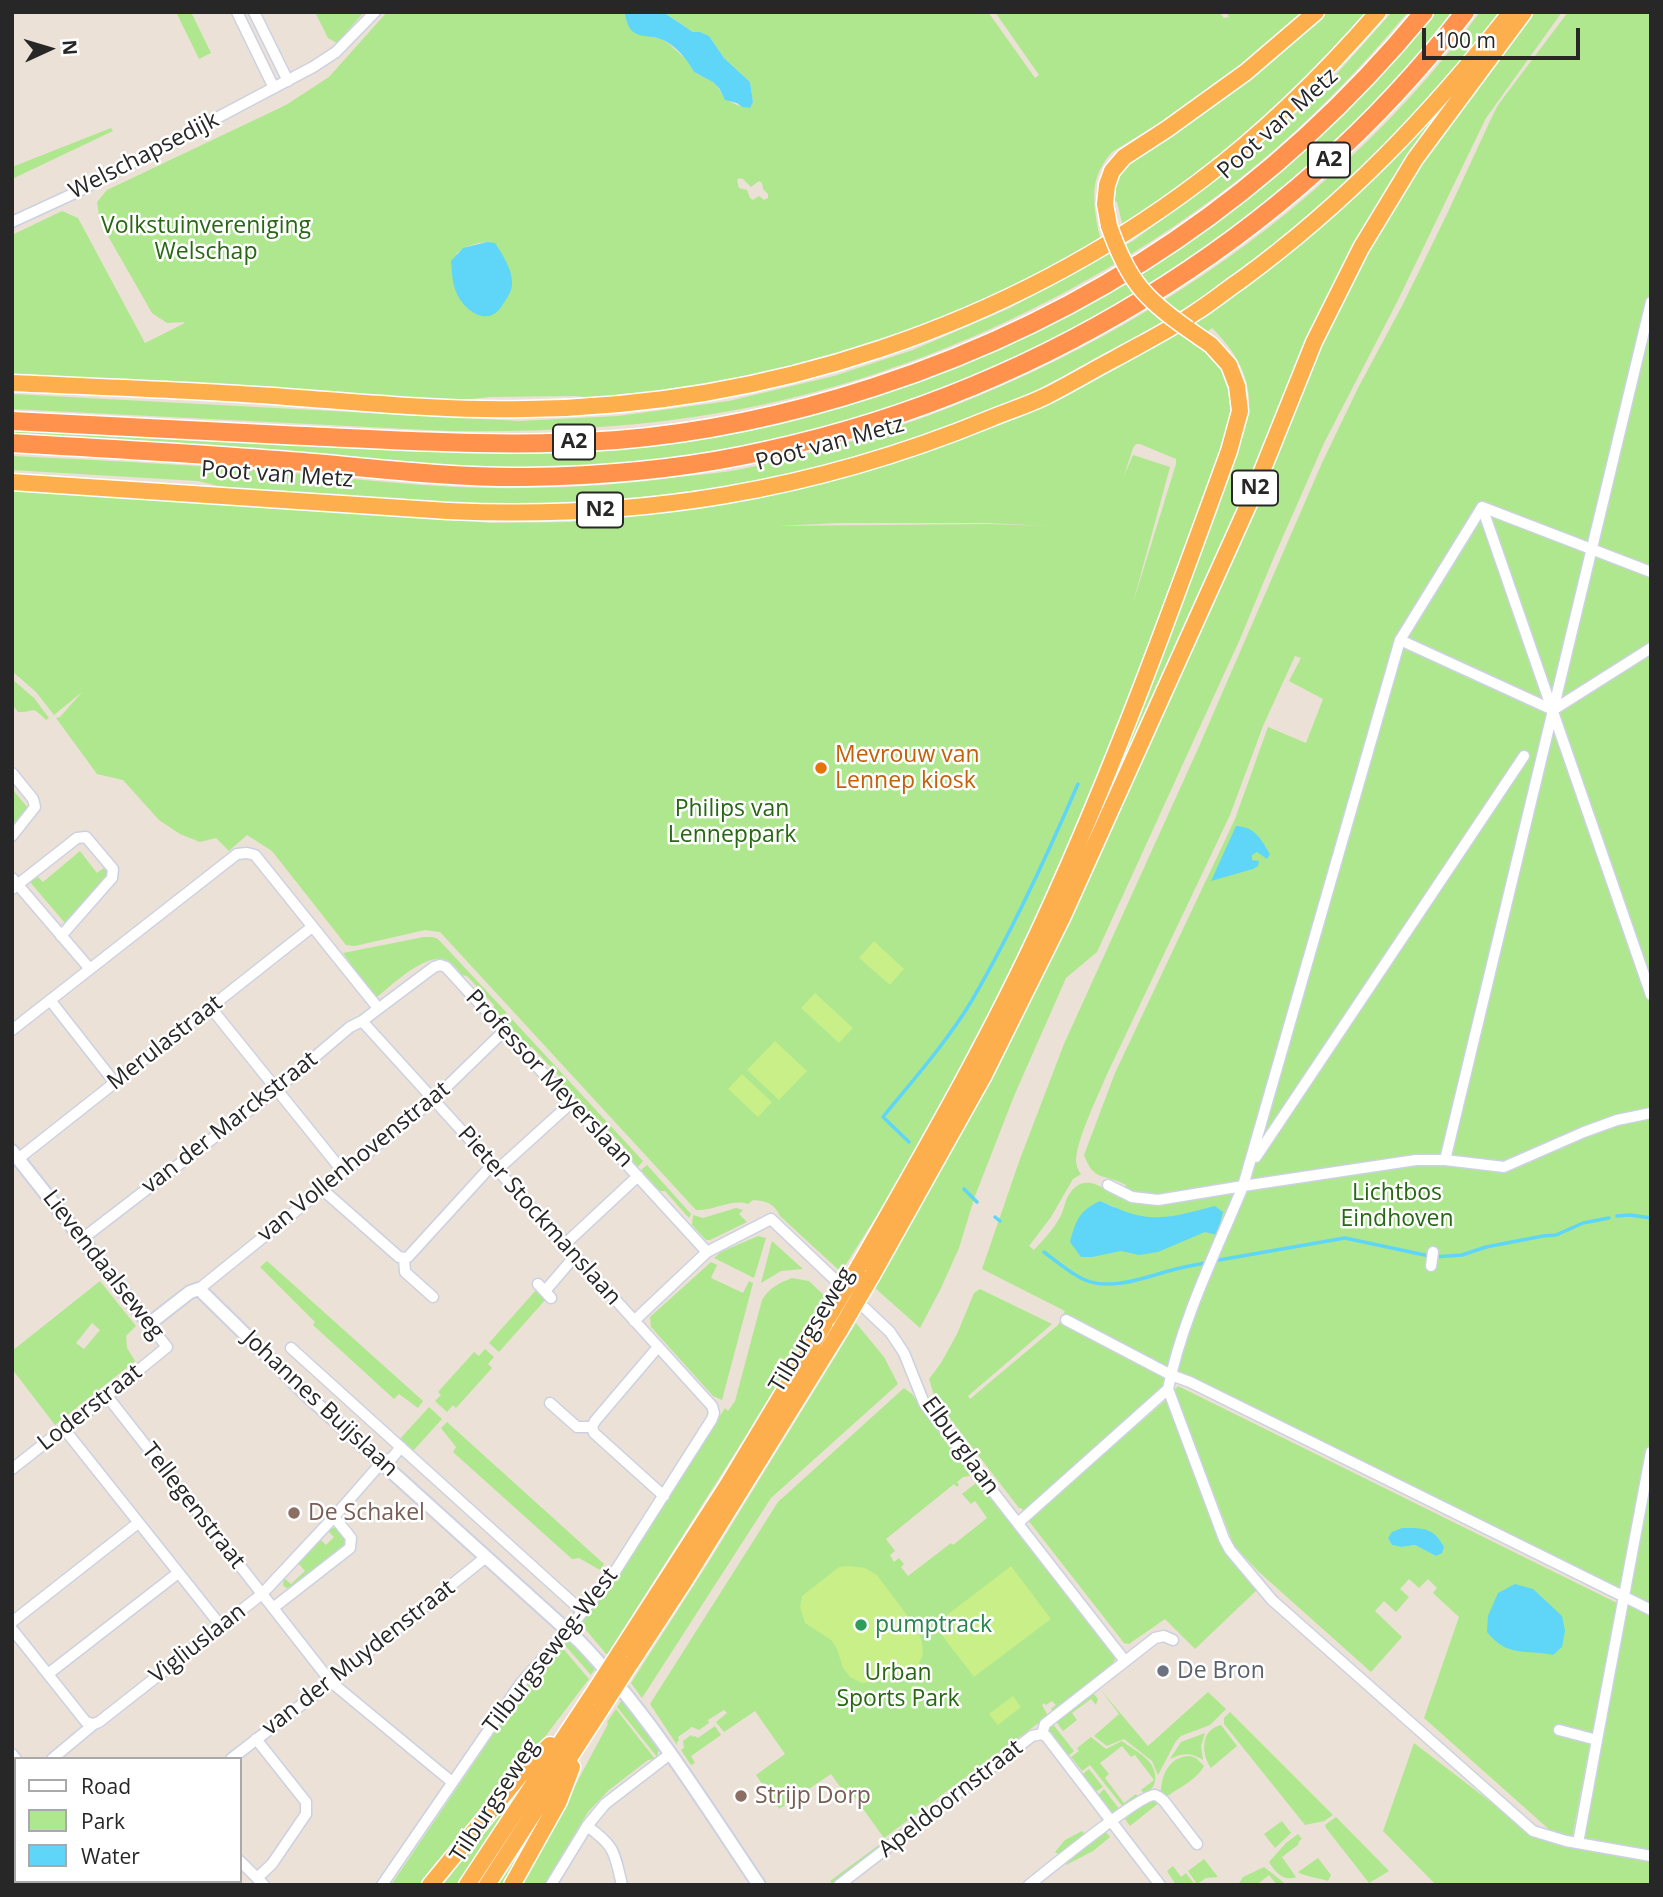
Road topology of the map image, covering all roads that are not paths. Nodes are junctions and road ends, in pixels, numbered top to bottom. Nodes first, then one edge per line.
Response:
1 (237, 12) edge
2 (254, 12) edge
3 (375, 12) edge
4 (1316, 12) edge
5 (1378, 12) edge
6 (1424, 12) edge
7 (1465, 12) edge
8 (1511, 12) edge
9 (1524, 12) edge
10 (288, 81) junction
11 (274, 89) junction
12 (12, 222) edge
13 (1651, 302) edge
14 (12, 383) edge
15 (12, 421) edge
16 (12, 443) edge
17 (12, 482) edge
18 (1482, 507) junction
19 (1592, 549) junction
20 (1651, 572) edge
21 (1400, 640) junction
22 (1651, 648) edge
23 (1553, 710) junction
24 (1524, 756) dead end
25 (12, 773) edge
26 (12, 836) edge
27 (14, 884) edge
28 (312, 927) junction
29 (61, 936) junction
30 (90, 969) junction
31 (1021, 985) junction
32 (1651, 995) edge
33 (50, 1000) junction
34 (211, 1008) junction
35 (378, 1008) junction
36 (362, 1021) junction
37 (12, 1030) edge
38 (504, 1031) junction
39 (115, 1083) junction
40 (277, 1089) junction
41 (433, 1100) junction
42 (571, 1103) junction
43 (1651, 1113) edge
44 (15, 1155) edge
45 (1445, 1160) junction
46 (1249, 1167) junction
47 (495, 1168) junction
48 (344, 1173) junction
49 (638, 1176) junction
50 (1108, 1185) dead end
51 (1243, 1186) junction
52 (323, 1189) junction
53 (82, 1239) junction
54 (565, 1244) junction
55 (707, 1252) junction
56 (575, 1256) junction
57 (404, 1258) junction
58 (865, 1271) junction
59 (199, 1289) junction
60 (544, 1291) dead end
61 (433, 1297) dead end
62 (1066, 1320) dead end
63 (635, 1321) junction
64 (149, 1324) junction
65 (167, 1347) joint
66 (658, 1347) junction
67 (291, 1348) dead end
68 (1171, 1374) junction
69 (1168, 1389) junction
70 (107, 1396) junction
71 (550, 1403) dead end
72 (714, 1413) joint
73 (592, 1427) junction
74 (65, 1430) junction
75 (401, 1447) junction
76 (1651, 1452) edge
77 (382, 1462) junction
78 (13, 1466) edge
79 (664, 1496) junction
80 (334, 1517) junction
81 (138, 1523) junction
82 (1018, 1523) junction
83 (486, 1557) junction
84 (178, 1573) junction
85 (262, 1594) junction
86 (1623, 1596) junction
87 (273, 1608) junction
88 (1651, 1610) edge
89 (583, 1612) junction
90 (12, 1622) edge
91 (221, 1626) junction
92 (12, 1629) edge
93 (568, 1631) junction
94 (1173, 1640) dead end
95 (625, 1658) junction
96 (1125, 1661) junction
97 (48, 1674) junction
98 (331, 1682) junction
99 (93, 1724) junction
100 (580, 1727) junction
101 (1559, 1730) dead end
102 (1042, 1734) junction
103 (256, 1739) junction
104 (1597, 1740) junction
105 (670, 1754) junction
106 (54, 1757) edge
107 (234, 1757) edge
108 (452, 1782) junction
109 (1111, 1821) junction
110 (587, 1826) junction
111 (1578, 1843) junction
112 (1197, 1844) dead end
113 (1651, 1856) edge
114 (242, 1863) edge
115 (260, 1882) edge
116 (382, 1885) edge
117 (430, 1885) edge
118 (467, 1885) edge
119 (486, 1885) edge
120 (512, 1885) edge
121 (551, 1885) edge
122 (622, 1885) edge
123 (759, 1885) edge
124 (839, 1885) edge
125 (1029, 1885) edge
126 (1160, 1885) edge

1 - 11 street
2 - 10 street
3 - 10 street, Welschapsedijk
4 - 31 highway, N2, bridge
5 - 14 highway, Poot van Metz
6 - 15 highway, Poot van Metz / A2
7 - 16 highway, Poot van Metz / A2
8 - 17 highway, Poot van Metz / N2
9 - 31 highway, N2
10 - 11 street, Welschapsedijk
11 - 12 street, Welschapsedijk
13 - 19 street
18 - 19 street
18 - 21 street
18 - 23 street
19 - 20 street
19 - 23 street
21 - 23 street
21 - 46 street
22 - 23 street
23 - 32 street
23 - 45 street
24 - 46 street
25 - 26 street
27 - 29 street
27 - 29 street
28 - 30 street
28 - 34 street, Merulastraat
28 - 35 street
29 - 30 street
30 - 33 street
31 - 58 highway, Tilburgseweg
33 - 37 street
33 - 39 street
34 - 39 street, Merulastraat
34 - 40 street
35 - 36 street, van der Marckstraat
35 - 38 street, Professor Meyerslaan
36 - 40 street, van der Marckstraat
36 - 41 street, Pieter Stockmanslaan
38 - 41 street, van Vollenhovenstraat
38 - 42 street, Professor Meyerslaan
39 - 44 street, Merulastraat
40 - 48 street
40 - 53 street, van der Marckstraat
41 - 47 street, Pieter Stockmanslaan
41 - 48 street, van Vollenhovenstraat
42 - 47 street
42 - 49 street, Professor Meyerslaan
43 - 45 street
44 - 53 street, Lievendaalseweg
45 - 51 street
46 - 51 street
47 - 54 street, Pieter Stockmanslaan
47 - 57 street
48 - 52 street, van Vollenhovenstraat
49 - 54 street
49 - 55 street, Professor Meyerslaan
50 - 51 street
51 - 68 street
52 - 57 street
52 - 59 street, van Vollenhovenstraat
53 - 64 street, Lievendaalseweg
54 - 56 street, Pieter Stockmanslaan
55 - 63 street
55 - 82 street, Elburglaan
56 - 60 street
56 - 63 street, Pieter Stockmanslaan
57 - 61 street
58 - 95 highway, Tilburgseweg, bridge
58 - 95 highway, Tilburgseweg, bridge
59 - 64 street
59 - 77 street, Johannes Buijslaan
62 - 68 street
63 - 66 street, Pieter Stockmanslaan
64 - 65 street, Lievendaalseweg
65 - 70 street, Loderstraat
66 - 72 street, Pieter Stockmanslaan
66 - 73 street
67 - 75 street, Johannes Buijslaan
68 - 69 street
68 - 86 street
69 - 82 street
69 - 111 street
70 - 74 street, Loderstraat
70 - 85 street, Tellegenstraat
71 - 73 street
72 - 79 street, Tilburgseweg-West
73 - 79 street
74 - 78 street, Loderstraat
74 - 81 street
75 - 77 street, Vigliuslaan
75 - 89 street, Johannes Buijslaan
76 - 86 street
77 - 80 street, Vigliuslaan
77 - 83 street, Johannes Buijslaan
79 - 89 street, Tilburgseweg-West
80 - 85 street, Vigliuslaan
80 - 87 street, Vigliuslaan
81 - 84 street
81 - 90 street
82 - 96 street, Elburglaan
83 - 93 street, Johannes Buijslaan
83 - 98 street, van der Muydenstraat
84 - 91 street
84 - 97 street
85 - 87 street, Tellegenstraat
85 - 91 street, Vigliuslaan
86 - 88 street
86 - 104 street
87 - 98 street, Tellegenstraat
89 - 93 street, Tilburgseweg-West
91 - 99 street, Vigliuslaan
92 - 97 street
93 - 105 street
93 - 108 street, Tilburgseweg-West
94 - 96 street
95 - 100 highway, Tilburgseweg, bridge
96 - 102 street, Apeldoornstraat
97 - 99 street
98 - 103 street, van der Muydenstraat
98 - 108 street, Tellegenstraat
99 - 106 street, Vigliuslaan
100 - 117 highway
100 - 118 highway, Tilburgseweg
100 - 119 highway, Tilburgseweg
100 - 120 highway
101 - 104 street
102 - 109 street
102 - 124 street, Apeldoornstraat
103 - 107 street, van der Muydenstraat
103 - 115 street
104 - 111 street
105 - 110 street
105 - 123 street
108 - 116 street, Tilburgseweg-West
109 - 112 street
109 - 125 street
109 - 126 street
110 - 121 street
110 - 122 street
111 - 113 street
114 - 115 street

